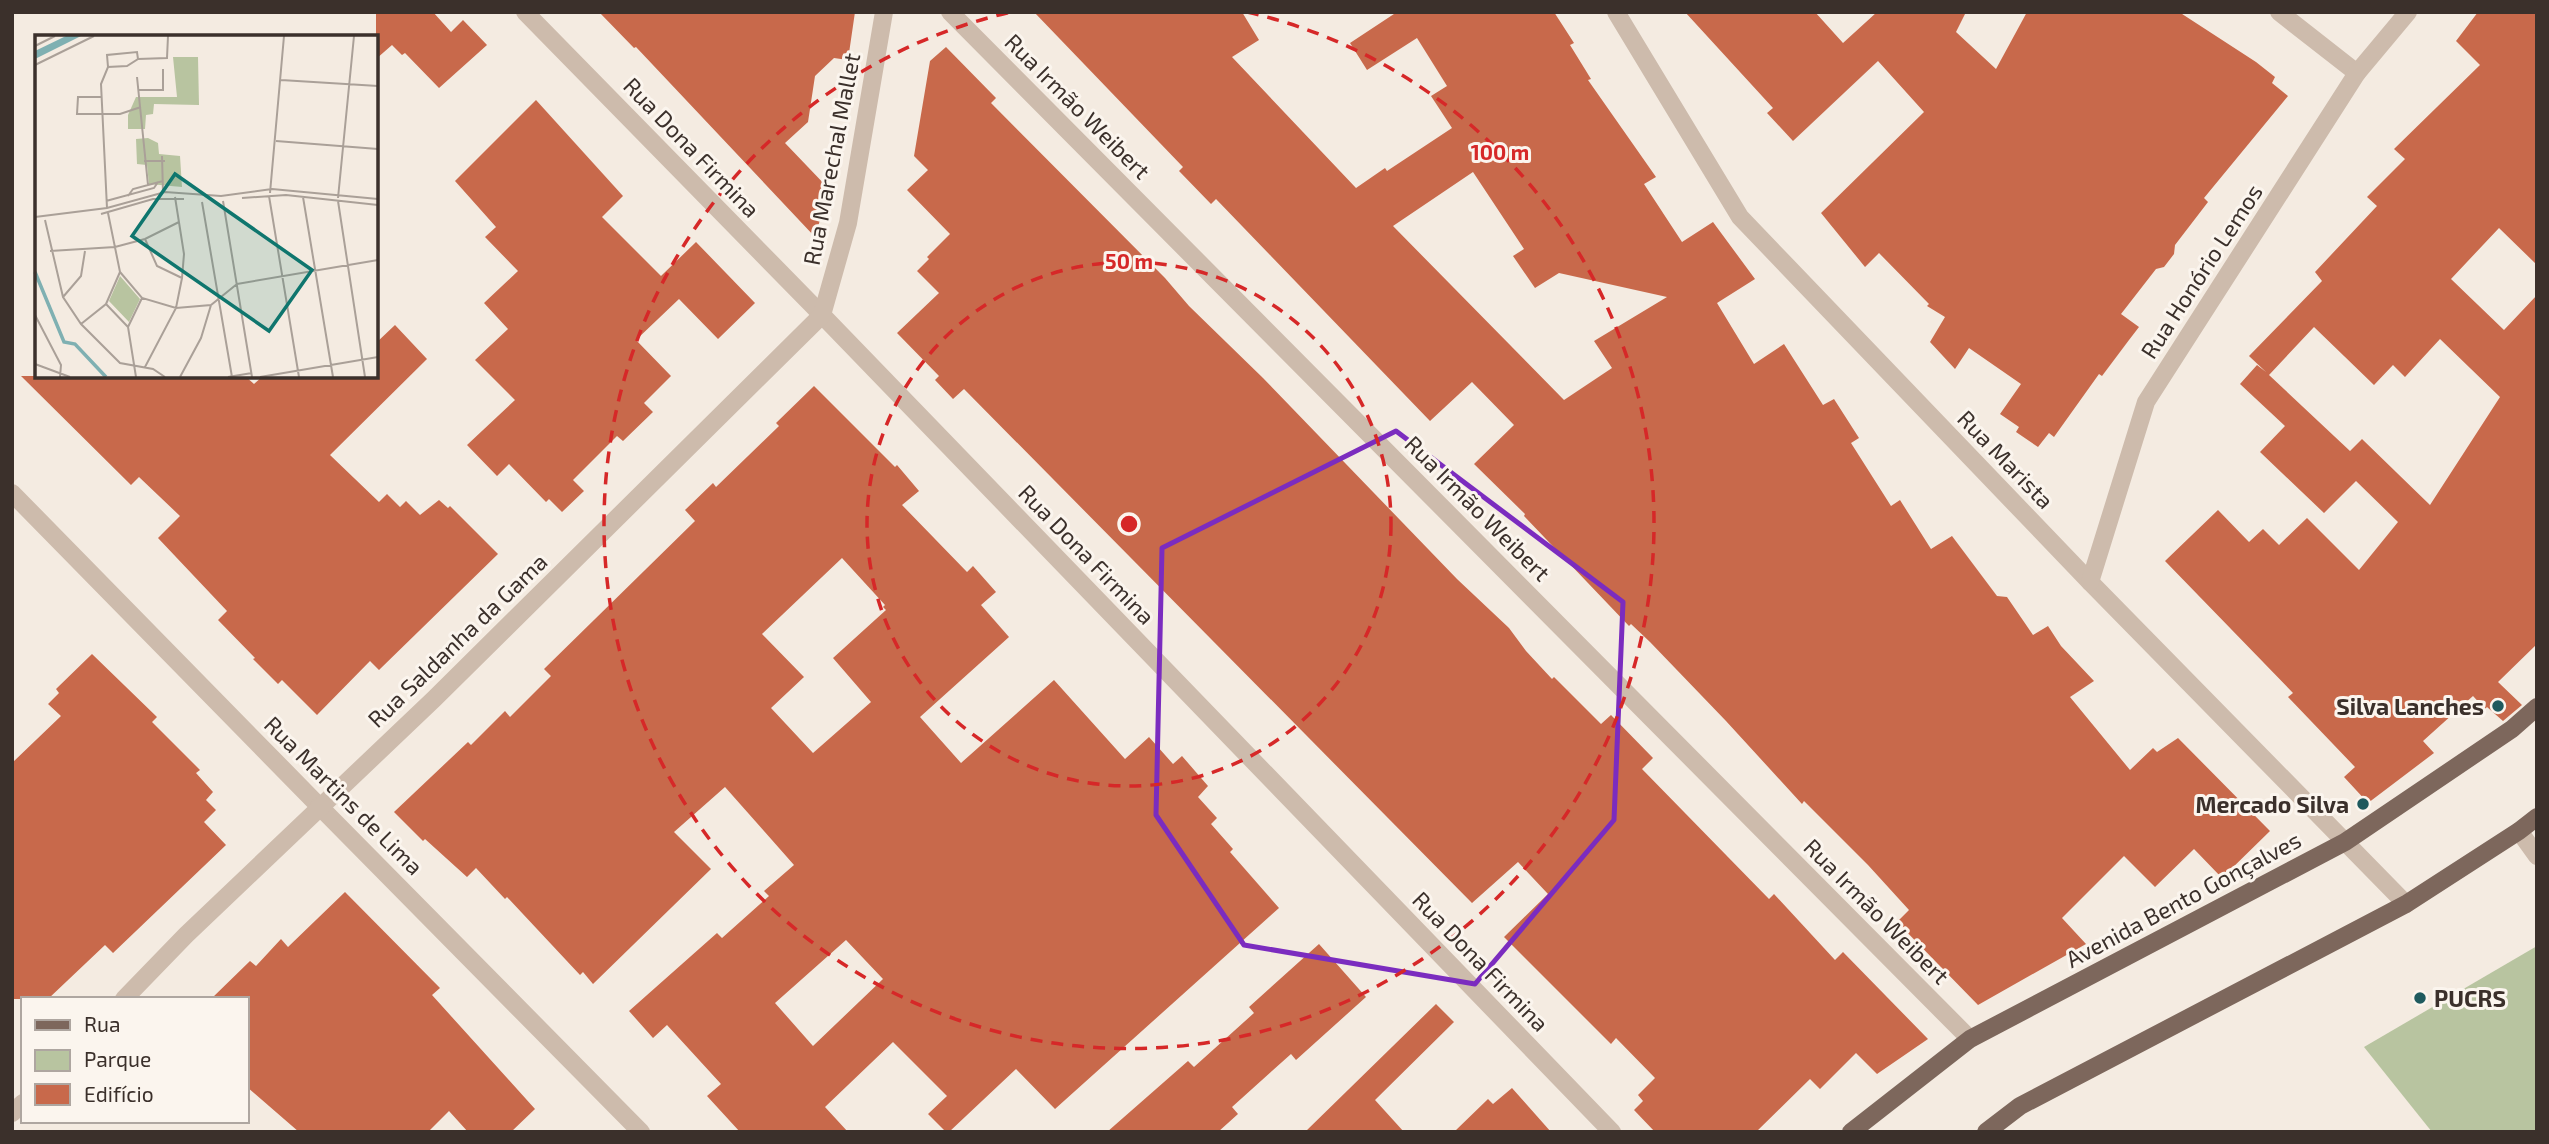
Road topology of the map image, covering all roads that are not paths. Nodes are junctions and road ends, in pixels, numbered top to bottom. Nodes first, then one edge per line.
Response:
1 (525, 12) edge
2 (884, 12) edge
3 (950, 12) edge
4 (1616, 12) edge
5 (2279, 12) edge
6 (2408, 12) edge
7 (2357, 73) junction
8 (822, 315) junction
9 (12, 493) edge
10 (2090, 582) junction
11 (2537, 707) edge
12 (319, 806) junction
13 (2537, 817) edge
14 (2519, 831) junction
15 (2345, 842) junction
16 (2537, 856) edge
17 (2406, 904) junction
18 (126, 997) edge
19 (1970, 1039) junction
20 (641, 1132) edge
21 (1612, 1132) edge
22 (1851, 1132) edge
23 (1986, 1132) edge

1 - 8 street, Rua Dona Firmina
2 - 8 street, Rua Marechal Mallet
3 - 19 street, Rua Irmão Weibert
4 - 10 street, Rua Marista
5 - 7 street
6 - 7 street, Rua Honório Lemos
7 - 10 street, Rua Honório Lemos
8 - 12 street, Rua Saldanha da Gama
8 - 21 street, Rua Dona Firmina
9 - 12 street, Rua Martins de Lima
10 - 15 street, Rua Marista
11 - 15 main road, Avenida Bento Gonçalves
12 - 18 street, Rua Saldanha da Gama
12 - 20 street, Rua Martins de Lima
13 - 14 main road
14 - 16 street
14 - 17 main road
15 - 17 street, Rua Marista
15 - 19 main road, Avenida Bento Gonçalves
17 - 23 main road
19 - 22 main road, Avenida Bento Gonçalves

